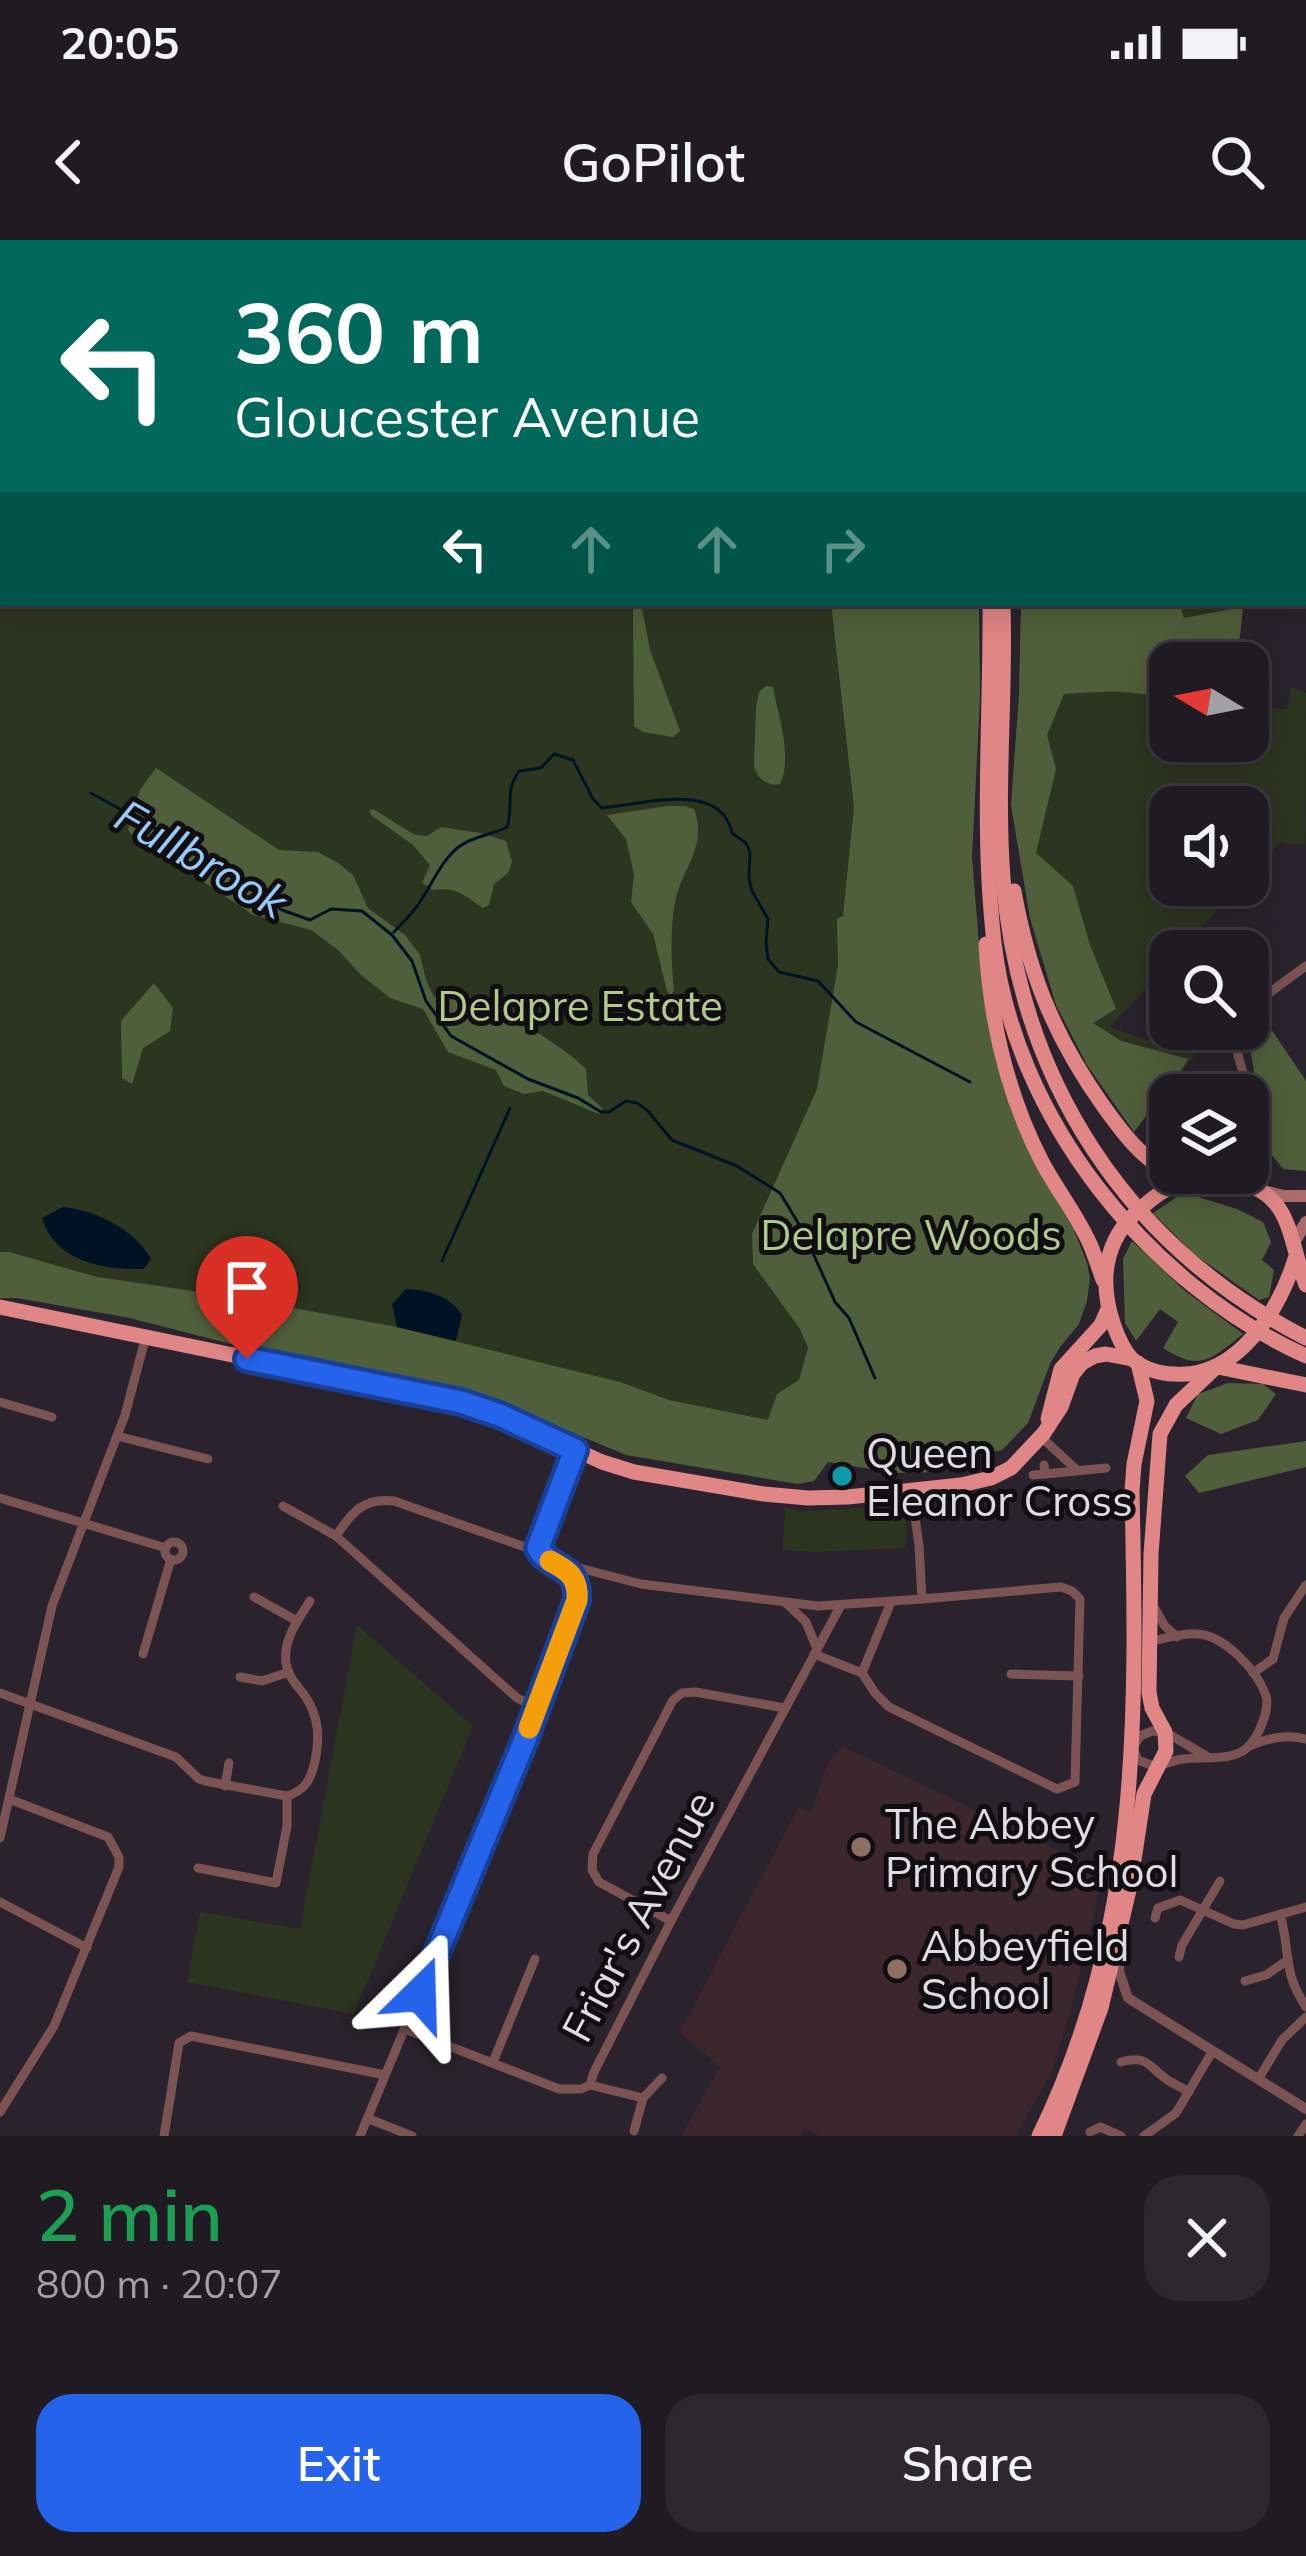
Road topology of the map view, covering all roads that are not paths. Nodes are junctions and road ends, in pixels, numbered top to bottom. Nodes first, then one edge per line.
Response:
1 (990, 606) edge
2 (1003, 606) edge
3 (990, 744) junction
4 (1000, 811) junction
5 (1306, 967) edge
6 (1269, 993) edge
7 (1066, 1122) junction
8 (1149, 1160) edge
9 (1269, 1192) edge
10 (1161, 1194) edge
11 (1264, 1194) edge
12 (1306, 1196) edge
13 (1306, 1222) edge
14 (1296, 1248) junction
15 (1104, 1282) junction
16 (1306, 1285) edge
17 (0, 1307) edge
18 (1108, 1309) junction
19 (146, 1336) junction
20 (1306, 1338) edge
21 (1306, 1355) edge
22 (1135, 1361) junction
23 (1216, 1368) junction
24 (1306, 1385) edge
25 (0, 1402) edge
26 (52, 1417) dead end
27 (1043, 1435) junction
28 (117, 1436) junction
29 (575, 1450) junction
30 (208, 1459) dead end
31 (1106, 1468) dead end
32 (1077, 1470) junction
33 (1033, 1475) dead end
34 (911, 1490) junction
35 (0, 1498) edge
36 (283, 1506) dead end
37 (83, 1523) junction
38 (336, 1536) junction
39 (539, 1552) junction
40 (554, 1563) junction
41 (599, 1575) junction
42 (1306, 1585) edge
43 (1151, 1589) junction
44 (577, 1597) junction
45 (922, 1599) junction
46 (310, 1600) dead end
47 (891, 1602) junction
48 (786, 1603) junction
49 (841, 1605) junction
50 (255, 1613) dead end
51 (1134, 1618) junction
52 (297, 1621) junction
53 (1177, 1637) junction
54 (1151, 1641) junction
55 (815, 1651) junction
56 (143, 1654) dead end
57 (289, 1672) junction
58 (1253, 1672) junction
59 (862, 1673) junction
60 (1011, 1674) dead end
61 (1079, 1676) junction
62 (0, 1693) edge
63 (245, 1693) dead end
64 (29, 1703) junction
65 (537, 1708) junction
66 (785, 1708) junction
67 (1165, 1732) junction
68 (1306, 1739) edge
69 (1250, 1746) junction
70 (1132, 1748) junction
71 (1208, 1757) junction
72 (230, 1763) dead end
73 (1161, 1765) junction
74 (225, 1786) junction
75 (287, 1796) junction
76 (9, 1799) junction
77 (0, 1838) edge
78 (1220, 1881) dead end
79 (275, 1883) junction
80 (204, 1884) dead end
81 (273, 1896) dead end
82 (0, 1903) edge
83 (1306, 1907) edge
84 (1205, 1910) junction
85 (1280, 1914) junction
86 (1155, 1918) dead end
87 (671, 1921) junction
88 (1122, 1922) junction
89 (87, 1948) junction
90 (1179, 1957) dead end
91 (535, 1959) dead end
92 (1288, 1960) junction
93 (1245, 1981) dead end
94 (1128, 1998) junction
95 (1306, 2007) edge
96 (1101, 2008) junction
97 (1306, 2017) edge
98 (405, 2029) junction
99 (1212, 2052) junction
100 (493, 2062) junction
101 (1121, 2062) dead end
102 (386, 2075) junction
103 (662, 2078) dead end
104 (1259, 2078) junction
105 (590, 2085) junction
106 (1189, 2092) junction
107 (643, 2098) junction
108 (1306, 2109) edge
109 (0, 2112) edge
110 (369, 2119) junction
111 (1306, 2124) edge
112 (634, 2131) dead end
113 (1090, 2132) dead end
114 (164, 2136) edge
115 (361, 2136) edge
116 (412, 2136) edge
117 (1039, 2136) edge
118 (1054, 2136) edge
119 (1121, 2136) edge
120 (1144, 2136) edge
121 (1298, 2136) edge

1 - 3 highway
2 - 4 highway
3 - 7 highway
3 - 15 highway
4 - 7 highway
4 - 8 highway
5 - 6 street
7 - 20 highway
7 - 21 highway
9 - 12 main road
10 - 15 highway
11 - 14 highway
13 - 14 main road
14 - 16 highway
14 - 23 highway
15 - 18 highway
17 - 19 highway
18 - 22 highway
18 - 27 highway
19 - 28 street
19 - 29 highway
22 - 23 highway
22 - 27 highway
22 - 51 highway
23 - 24 highway
23 - 43 highway
25 - 26 street
27 - 32 street
27 - 34 highway
28 - 30 street
28 - 37 street
29 - 34 highway
29 - 39 street
31 - 32 street
32 - 33 street
34 - 45 street
35 - 37 street
36 - 38 street
37 - 56 street
37 - 64 street
38 - 39 street
38 - 65 street
39 - 40 street
40 - 41 street
40 - 44 street
41 - 44 street
41 - 48 street
42 - 58 street
43 - 53 street
43 - 54 highway
44 - 65 street
45 - 47 street
45 - 61 street
46 - 52 street
47 - 49 street
47 - 59 street
48 - 49 street
48 - 55 street
49 - 55 street, Friar's Avenue
50 - 52 street
51 - 54 street
51 - 70 highway
52 - 57 street
53 - 54 street
53 - 58 street
54 - 67 highway
55 - 59 street
55 - 66 street, Friar's Avenue
57 - 63 street
57 - 75 street
58 - 69 street
59 - 61 street
60 - 61 street
62 - 64 street
64 - 74 street
64 - 76 street
65 - 98 street
66 - 87 street, Friar's Avenue
66 - 87 street
67 - 70 street
67 - 71 street
67 - 73 highway
68 - 69 street
69 - 71 street
70 - 73 street
70 - 117 highway
71 - 73 street
72 - 74 street
73 - 88 highway
74 - 75 street
75 - 79 street
76 - 77 street
76 - 89 street
78 - 84 street
79 - 80 street
79 - 81 street
82 - 89 street
83 - 85 street
84 - 85 street
84 - 86 street
84 - 90 street
85 - 92 street
87 - 105 street, Friar's Avenue
88 - 94 street
88 - 96 highway
89 - 109 street
91 - 100 street
92 - 93 street
92 - 95 street
94 - 96 street
94 - 99 street
96 - 118 highway
97 - 104 street
98 - 100 street, Friar's Avenue
98 - 102 street
99 - 104 street
99 - 106 street
100 - 105 street, Friar's Avenue
101 - 106 street
102 - 110 street
102 - 114 street
103 - 107 street
104 - 108 street
105 - 107 street
106 - 120 street
107 - 112 street
110 - 115 street
110 - 116 street
111 - 121 street
113 - 119 street

